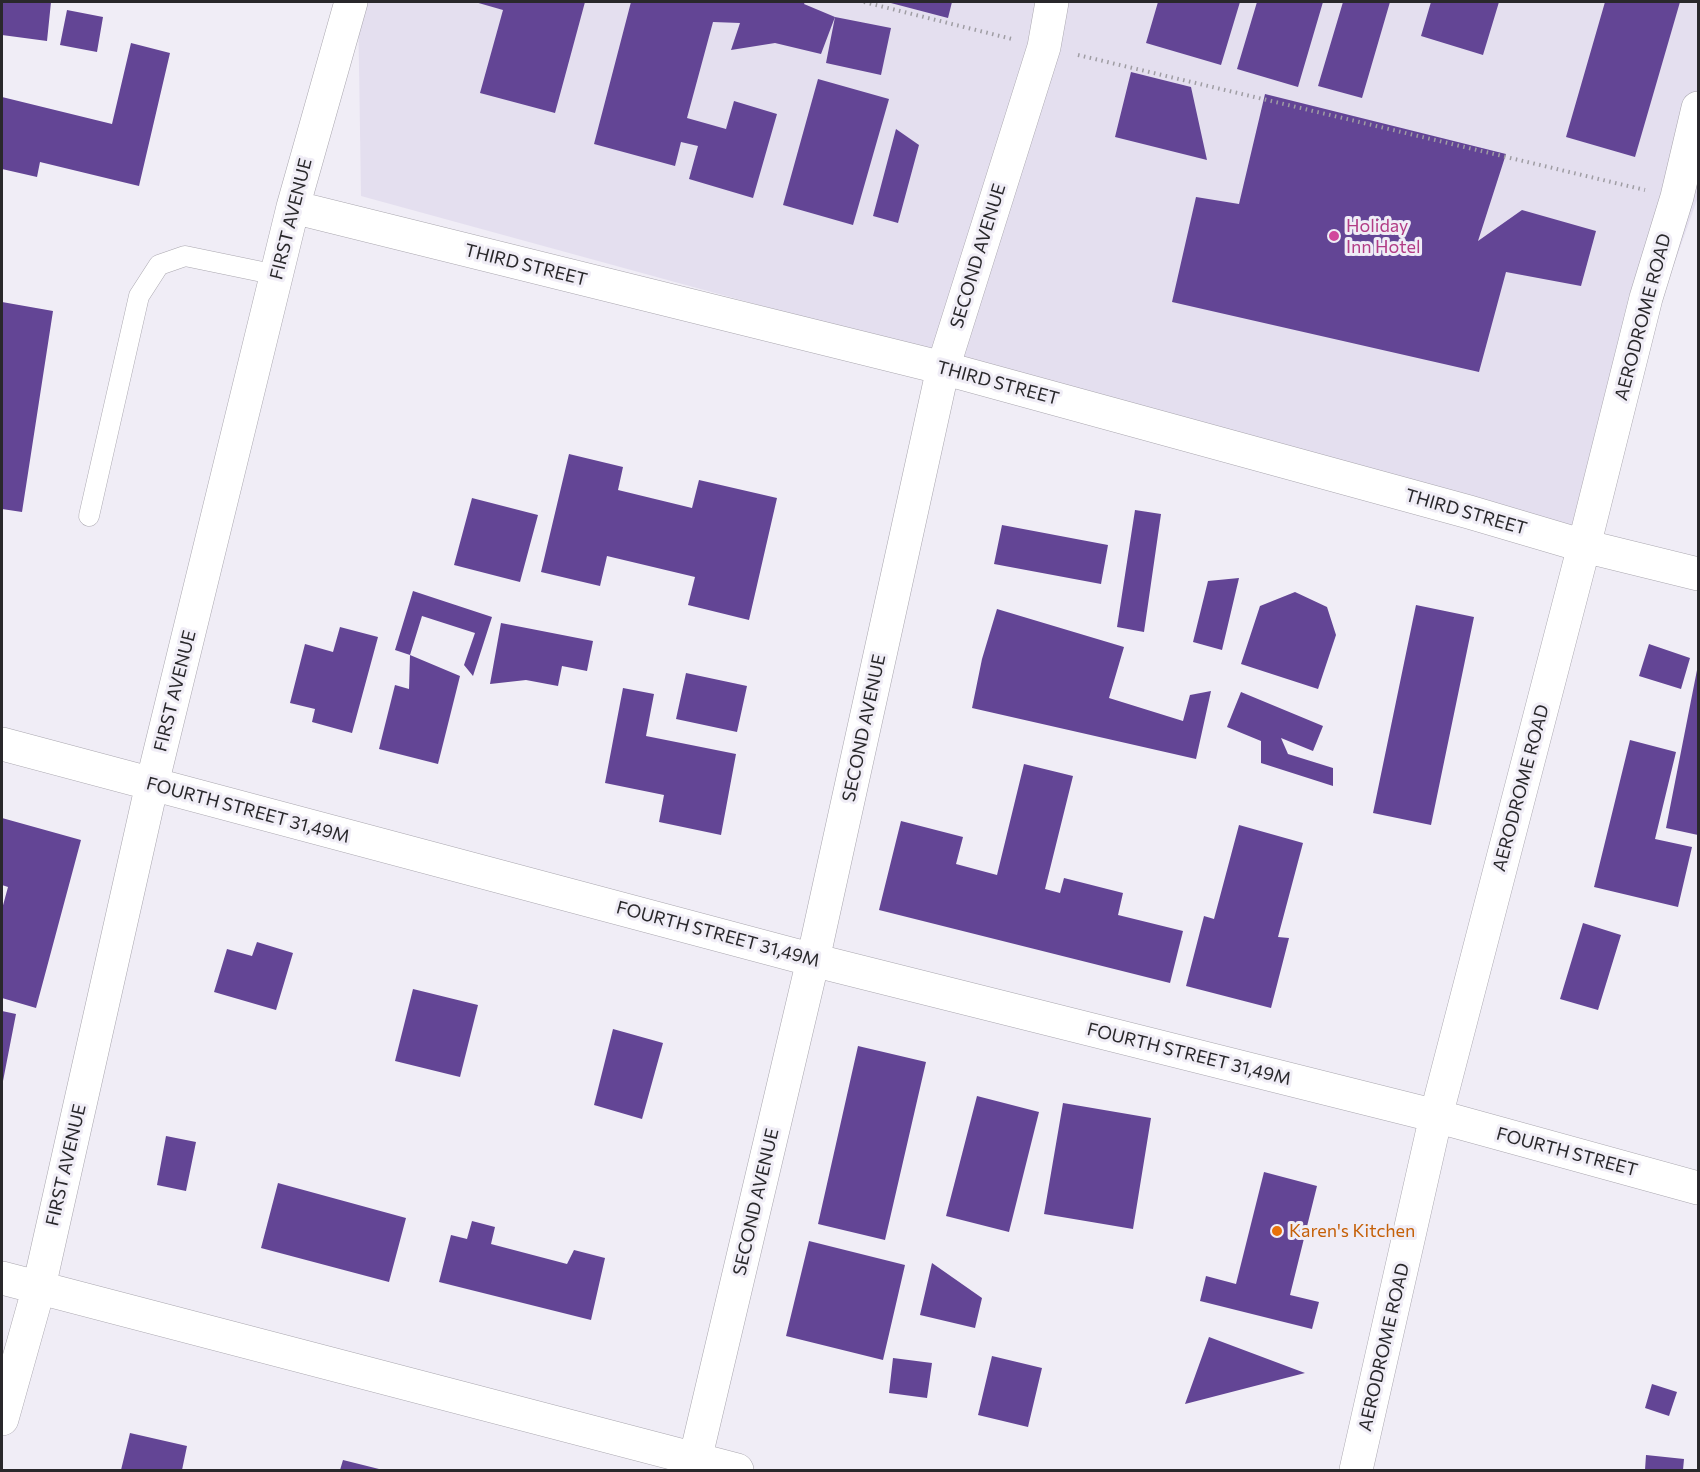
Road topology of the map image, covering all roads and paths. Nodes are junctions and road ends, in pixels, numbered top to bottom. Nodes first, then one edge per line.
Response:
1 (351, 2) edge
2 (864, 2) edge
3 (1052, 2) edge
4 (1044, 47) junction
5 (1698, 108) edge
6 (1677, 197) junction
7 (293, 207) junction
8 (277, 275) junction
9 (943, 368) junction
10 (89, 516) dead end
11 (1584, 546) junction
12 (1698, 574) edge
13 (2, 744) edge
14 (153, 784) junction
15 (813, 960) junction
16 (1436, 1116) junction
17 (1698, 1188) edge
18 (2, 1278) edge
19 (39, 1287) junction
20 (2, 1419) edge
21 (695, 1460) junction
22 (737, 1470) edge
23 (1356, 1470) edge

1 - 7 street, FIRST AVENUE
2 - 4 path
3 - 4 street, SECOND AVENUE
4 - 6 path
4 - 9 street, SECOND AVENUE
5 - 6 street, AERODROME ROAD
6 - 11 street, AERODROME ROAD
7 - 8 street, FIRST AVENUE
7 - 9 street, THIRD STREET
8 - 10 lane
8 - 14 street, FIRST AVENUE
9 - 11 street, THIRD STREET
9 - 15 street, SECOND AVENUE
11 - 12 street, THIRD STREET
11 - 16 street, AERODROME ROAD
13 - 14 street, FOURTH STREET 31,49M
14 - 15 street, FOURTH STREET 31,49M
14 - 19 street, FIRST AVENUE
15 - 16 street, FOURTH STREET 31,49M
15 - 21 street, SECOND AVENUE
16 - 17 street, FOURTH STREET
16 - 23 street, AERODROME ROAD
18 - 19 street
19 - 20 street, FIRST AVENUE
19 - 21 street
21 - 22 street

